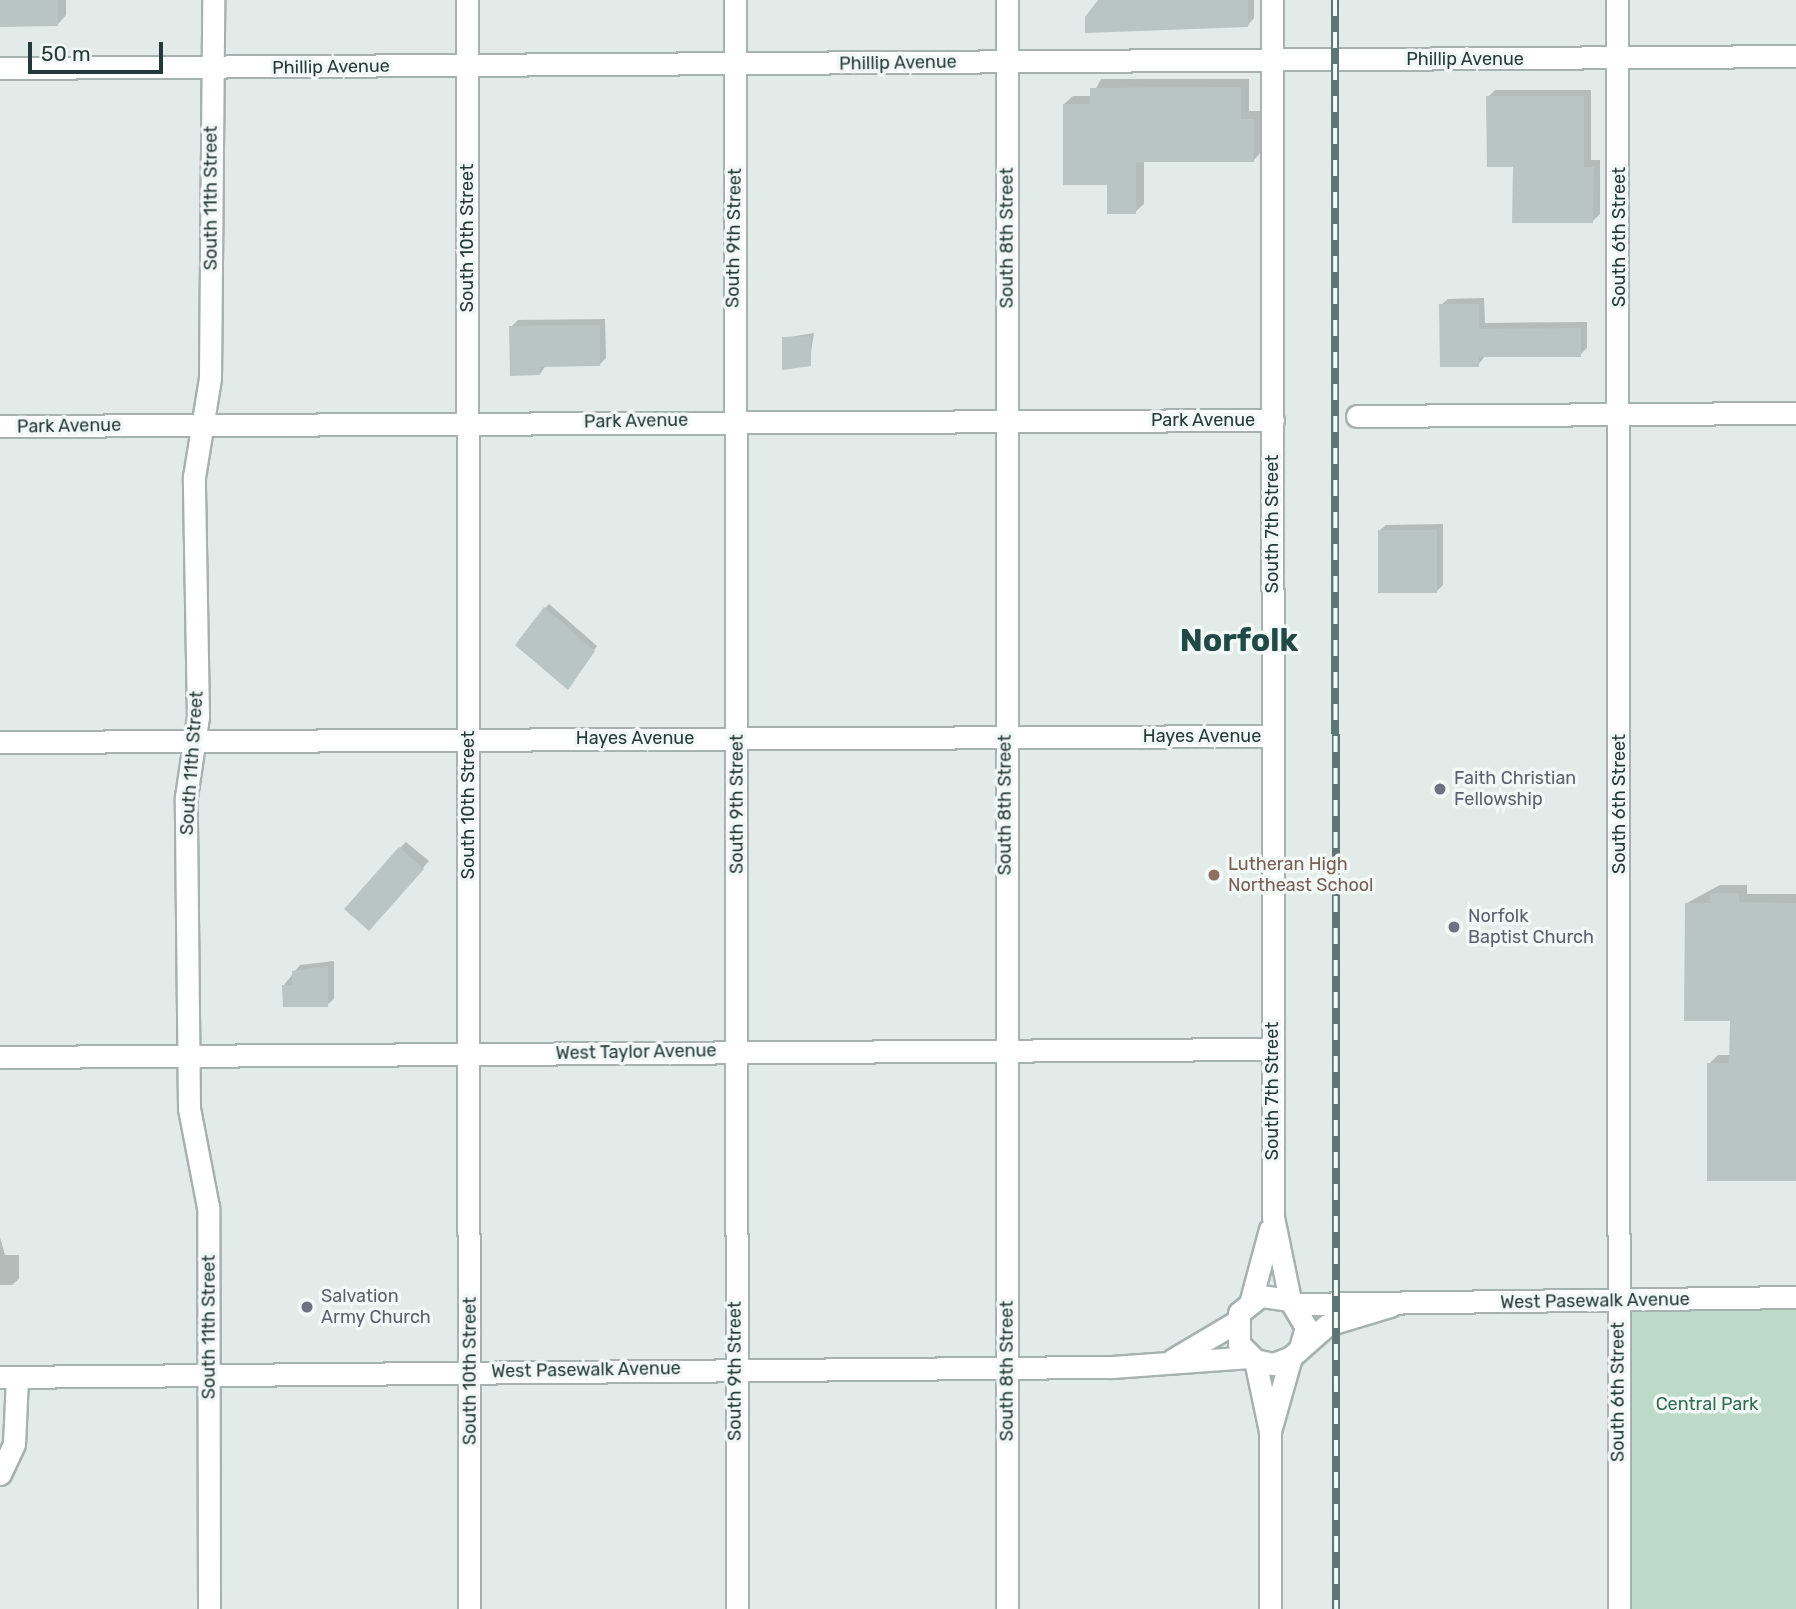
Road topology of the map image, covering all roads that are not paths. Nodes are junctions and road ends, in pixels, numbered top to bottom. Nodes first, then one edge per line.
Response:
1 (213, 0) edge
2 (467, 0) edge
3 (735, 0) edge
4 (1007, 0) edge
5 (1272, 0) edge
6 (1617, 0) edge
7 (1796, 56) edge
8 (1617, 57) junction
9 (1273, 59) junction
10 (1007, 61) junction
11 (467, 64) junction
12 (735, 64) junction
13 (0, 68) edge
14 (212, 68) junction
15 (1796, 413) edge
16 (1619, 415) junction
17 (1357, 416) dead end
18 (732, 420) junction
19 (1273, 420) junction
20 (1008, 421) junction
21 (467, 423) junction
22 (204, 424) junction
23 (0, 426) edge
24 (1004, 734) junction
25 (1271, 736) junction
26 (467, 737) junction
27 (737, 738) junction
28 (195, 741) junction
29 (0, 742) edge
30 (1272, 1049) junction
31 (1005, 1050) junction
32 (735, 1051) junction
33 (188, 1055) junction
34 (470, 1055) junction
35 (0, 1057) edge
36 (1273, 1217) junction
37 (1796, 1297) edge
38 (1251, 1300) junction
39 (1618, 1301) junction
40 (1293, 1302) junction
41 (1394, 1305) junction
42 (1236, 1322) junction
43 (1295, 1352) junction
44 (1253, 1358) junction
45 (1172, 1360) junction
46 (1008, 1366) junction
47 (735, 1368) junction
48 (471, 1371) junction
49 (209, 1373) junction
50 (9, 1377) edge
51 (1270, 1431) junction
52 (0, 1474) edge
53 (209, 1609) edge
54 (469, 1609) edge
55 (737, 1609) edge
56 (1007, 1609) edge
57 (1270, 1609) edge
58 (1619, 1609) edge

1 - 14 street, South 11th Street
2 - 11 street, South 10th Street
3 - 12 street, South 9th Street
4 - 10 street, South 8th Street
5 - 9 street, South 7th Street
6 - 8 street, South 6th Street
7 - 8 street, Phillip Avenue
8 - 9 street, Phillip Avenue
8 - 16 street, South 6th Street
9 - 10 street, Phillip Avenue
9 - 19 street, South 7th Street
10 - 12 street, Phillip Avenue
10 - 20 street, South 8th Street
11 - 12 street, Phillip Avenue
11 - 14 street, Phillip Avenue
11 - 21 street, South 10th Street
12 - 18 street, South 9th Street
13 - 14 street, Phillip Avenue
14 - 22 street, South 11th Street
15 - 16 street
16 - 17 street
16 - 39 street, South 6th Street
18 - 20 street, Park Avenue
18 - 21 street, Park Avenue
18 - 27 street, South 9th Street
19 - 20 street, Park Avenue
19 - 25 street, South 7th Street
20 - 24 street, South 8th Street
21 - 22 street, Park Avenue
21 - 26 street, South 10th Street
22 - 23 street, Park Avenue
22 - 28 street, South 11th Street
24 - 25 street, Hayes Avenue
24 - 27 street, Hayes Avenue
24 - 31 street, South 8th Street
25 - 30 street, South 7th Street
26 - 27 street, Hayes Avenue
26 - 28 street, Hayes Avenue
26 - 34 street, South 10th Street
27 - 32 street, South 9th Street
28 - 29 street, Hayes Avenue
28 - 33 street, South 11th Street
30 - 31 street, West Taylor Avenue
30 - 36 street, South 7th Street
31 - 32 street, West Taylor Avenue
31 - 46 street, South 8th Street
32 - 34 street, West Taylor Avenue
32 - 47 street, South 9th Street
33 - 34 street, West Taylor Avenue
33 - 35 street, West Taylor Avenue
33 - 49 street, South 11th Street
34 - 48 street, South 10th Street
36 - 38 street, South 7th Street
36 - 40 street, South 7th Street
37 - 39 street, West Pasewalk Avenue
38 - 40 street
38 - 42 street
39 - 41 street, West Pasewalk Avenue
39 - 58 street, South 6th Street
40 - 41 street, West Pasewalk Avenue
40 - 43 street
41 - 43 street, West Pasewalk Avenue
42 - 44 street
42 - 45 street, West Pasewalk Avenue
43 - 44 street
43 - 51 street
44 - 45 street, West Pasewalk Avenue
44 - 51 street
45 - 46 street, West Pasewalk Avenue
46 - 47 street, West Pasewalk Avenue
46 - 56 street, South 8th Street
47 - 48 street, West Pasewalk Avenue
47 - 55 street, South 9th Street
48 - 49 street, West Pasewalk Avenue
48 - 54 street, South 10th Street
49 - 50 street, West Pasewalk Avenue
49 - 53 street, South 11th Street
50 - 52 street
51 - 57 street

